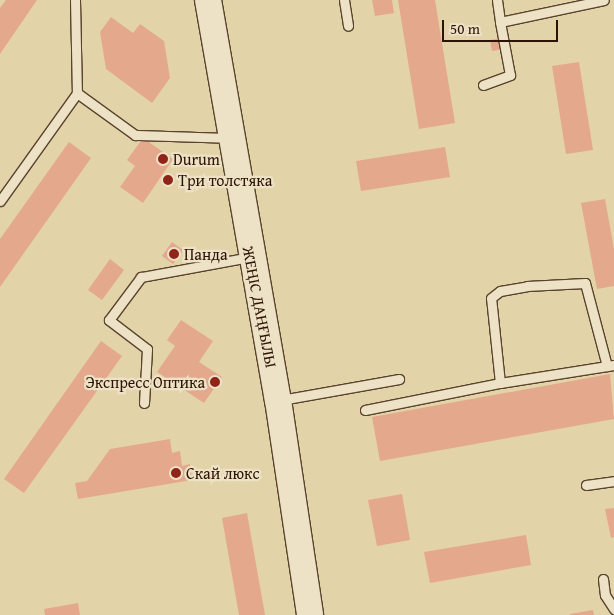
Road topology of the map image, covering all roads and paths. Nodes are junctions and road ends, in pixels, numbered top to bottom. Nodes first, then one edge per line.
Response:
1 (75, 0) edge
2 (208, 0) edge
3 (344, 0) edge
4 (497, 0) edge
5 (604, 0) edge
6 (500, 22) junction
7 (348, 26) dead end
8 (483, 85) dead end
9 (77, 93) junction
10 (230, 138) junction
11 (0, 201) edge
12 (250, 256) junction
13 (610, 365) edge
14 (399, 379) dead end
15 (500, 383) junction
16 (278, 400) junction
17 (144, 403) dead end
18 (365, 410) dead end
19 (614, 481) edge
20 (586, 485) dead end
21 (604, 579) dead end
22 (614, 609) edge
23 (310, 615) edge

1 - 9 lane
2 - 10 main road, ЖЕҢІС ДАҢҒЫЛЫ
3 - 7 lane
4 - 6 lane
5 - 6 lane
6 - 8 lane
9 - 10 lane
9 - 11 lane
10 - 12 main road, ЖЕҢІС ДАҢҒЫЛЫ
12 - 16 main road, ЖЕҢІС ДАҢҒЫЛЫ
12 - 17 lane
13 - 15 lane
13 - 15 lane
14 - 16 lane
15 - 18 lane
16 - 23 main road, ЖЕҢІС ДАҢҒЫЛЫ
19 - 20 lane
21 - 22 lane

